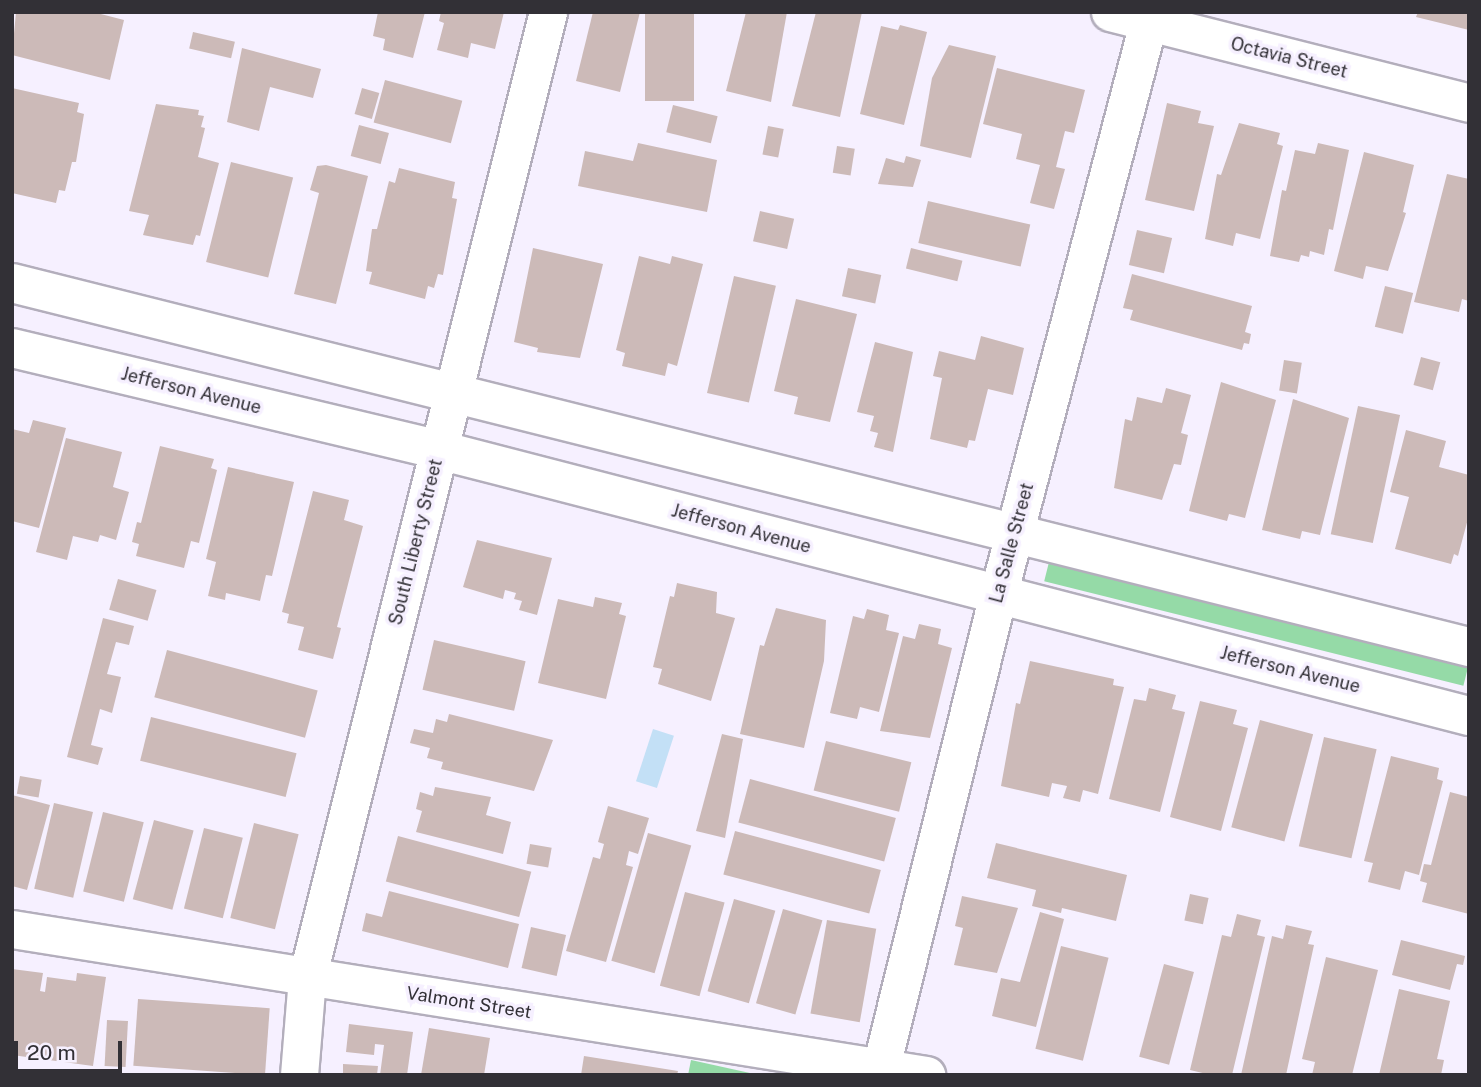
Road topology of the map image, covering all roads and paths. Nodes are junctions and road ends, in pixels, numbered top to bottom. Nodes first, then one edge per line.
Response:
1 (548, 12) edge
2 (1110, 12) edge
3 (1150, 17) edge
4 (1469, 103) edge
5 (12, 283) edge
6 (12, 348) edge
7 (453, 393) junction
8 (439, 450) junction
9 (1014, 534) junction
10 (998, 595) junction
11 (1469, 648) edge
12 (1469, 716) edge
13 (12, 929) edge
14 (307, 978) junction
15 (880, 1070) edge
16 (299, 1075) edge
17 (926, 1075) edge

1 - 7 street, South Liberty Street
2 - 3 street, Octavia Street
3 - 4 street, Octavia Street
3 - 9 street, La Salle Street
5 - 7 street
6 - 8 street, Jefferson Avenue
7 - 8 street, South Liberty Street
7 - 9 street
8 - 10 street, Jefferson Avenue
8 - 14 street, South Liberty Street
9 - 10 street, La Salle Street
9 - 11 street
10 - 12 street, Jefferson Avenue
10 - 15 street, La Salle Street
13 - 14 street, Valmont Street
14 - 15 street, Valmont Street
14 - 16 street, South Liberty Street
15 - 17 street, Valmont Street

